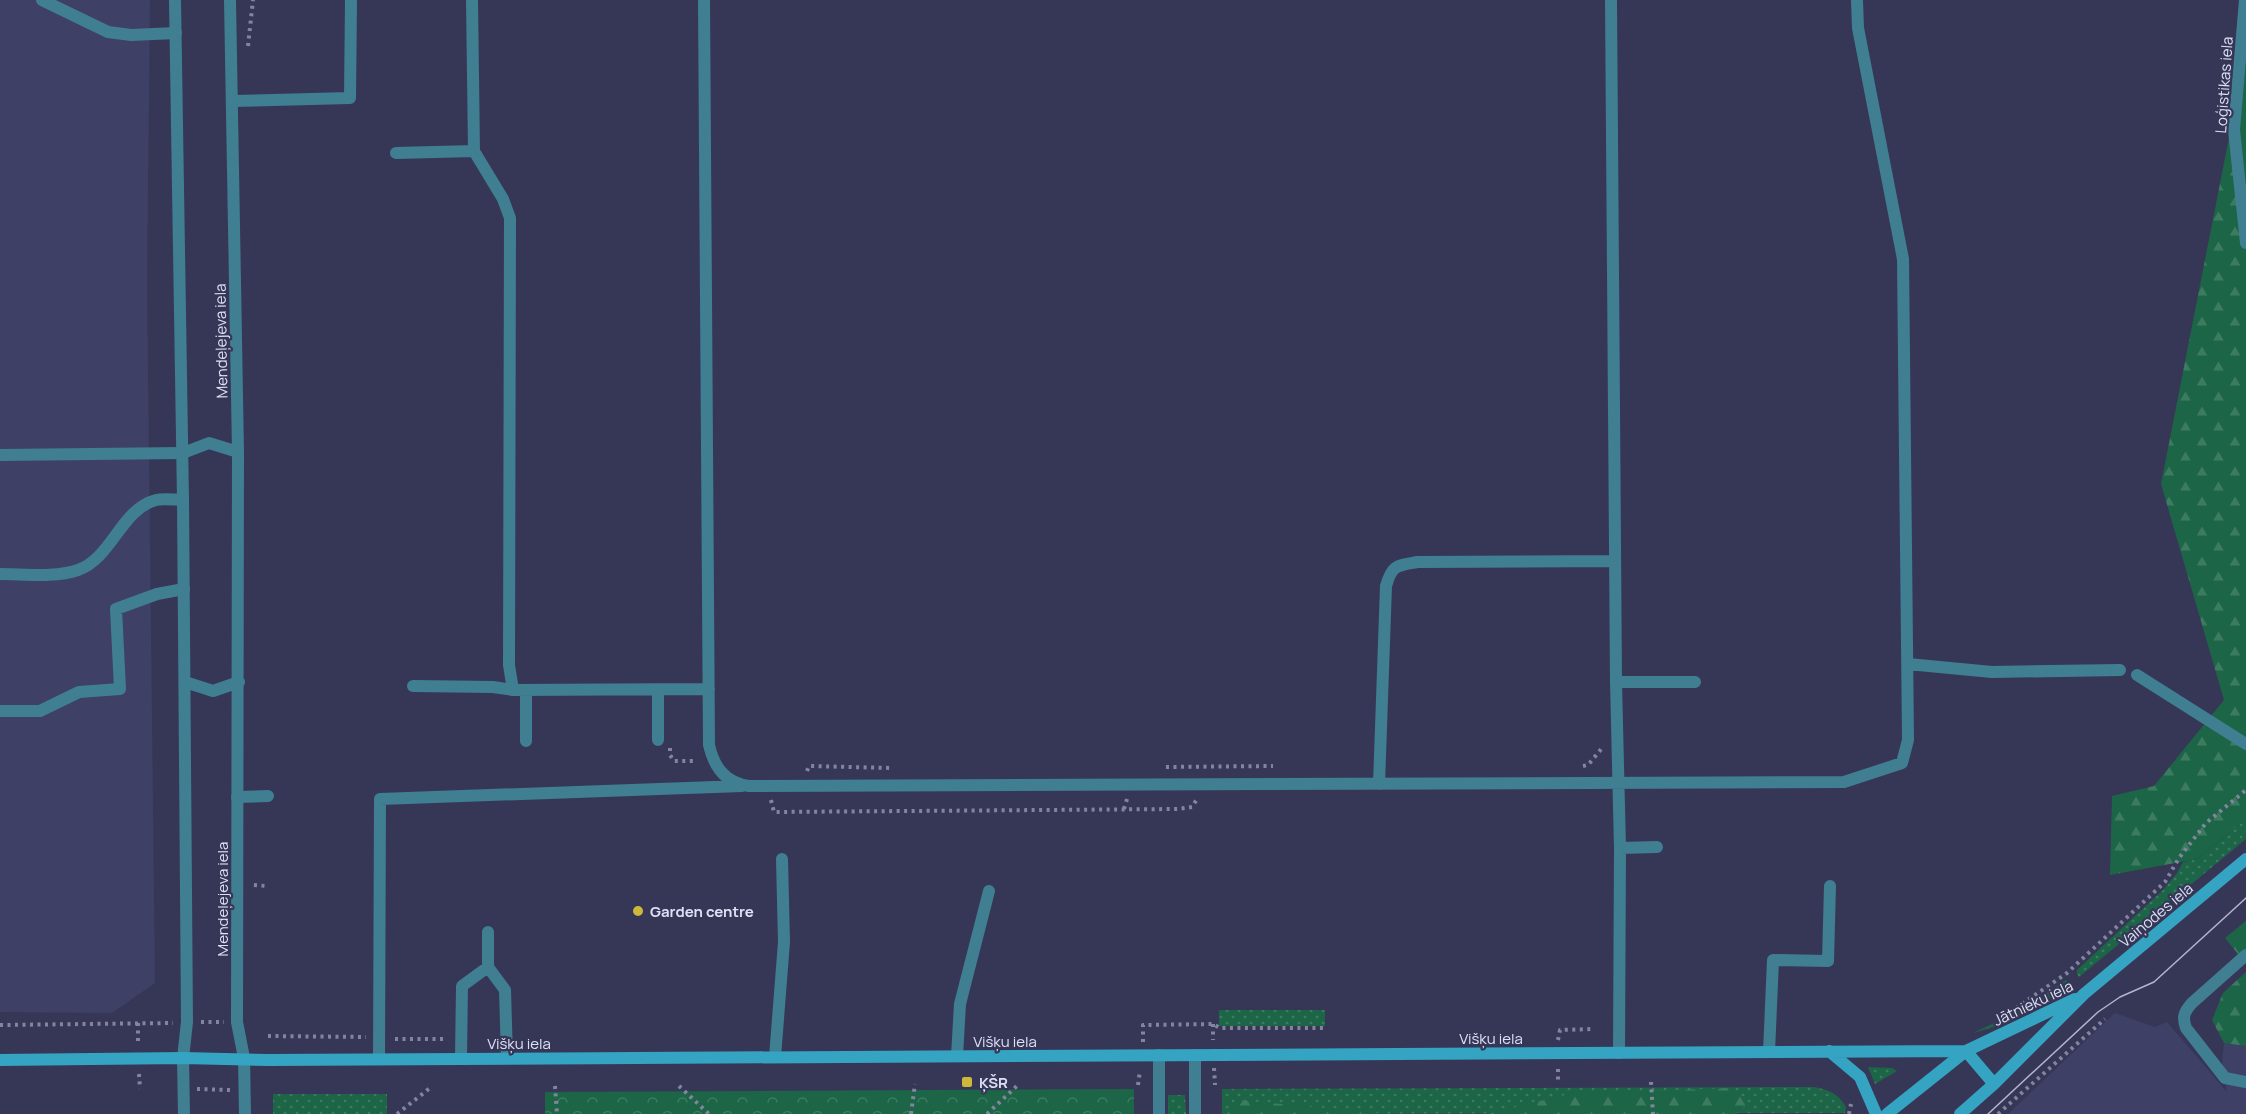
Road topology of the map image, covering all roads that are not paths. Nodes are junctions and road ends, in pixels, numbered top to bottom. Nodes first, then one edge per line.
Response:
1 (42, 0) edge
2 (175, 0) edge
3 (230, 0) edge
4 (351, 0) edge
5 (472, 0) edge
6 (704, 0) edge
7 (1611, 0) edge
8 (1857, 0) edge
9 (2246, 0) edge
10 (176, 33) junction
11 (232, 101) junction
12 (474, 151) junction
13 (396, 153) dead end
14 (2246, 243) edge
15 (238, 452) junction
16 (183, 453) junction
17 (0, 455) edge
18 (183, 501) junction
19 (1616, 561) junction
20 (0, 574) edge
21 (184, 589) junction
22 (1908, 664) junction
23 (2120, 670) dead end
24 (2137, 675) dead end
25 (186, 682) junction
26 (238, 682) junction
27 (1616, 682) junction
28 (1695, 682) dead end
29 (413, 686) dead end
30 (709, 689) junction
31 (519, 690) junction
32 (658, 690) junction
33 (0, 711) edge
34 (526, 741) dead end
35 (664, 743) road end
36 (2246, 744) edge
37 (1618, 783) junction
38 (1379, 784) junction
39 (749, 786) junction
40 (268, 796) dead end
41 (237, 797) junction
42 (1657, 847) dead end
43 (1620, 848) junction
44 (782, 859) dead end
45 (2246, 859) edge
46 (1830, 886) dead end
47 (989, 891) dead end
48 (488, 932) dead end
49 (2246, 955) edge
50 (488, 967) junction
51 (2084, 994) junction
52 (1829, 1051) junction
53 (1966, 1051) junction
54 (1769, 1052) junction
55 (1619, 1053) junction
56 (1158, 1054) junction
57 (1195, 1055) junction
58 (957, 1056) junction
59 (775, 1057) junction
60 (183, 1058) junction
61 (461, 1058) junction
62 (507, 1058) junction
63 (244, 1059) junction
64 (379, 1059) junction
65 (0, 1060) edge
66 (2246, 1082) edge
67 (1994, 1084) junction
68 (184, 1114) edge
69 (245, 1114) edge
70 (1159, 1114) edge
71 (1195, 1114) edge
72 (1876, 1114) edge
73 (1887, 1114) edge
74 (1959, 1114) edge

1 - 10 street
2 - 10 street
3 - 11 street, Mendeļejeva iela
4 - 11 street
5 - 12 street
6 - 30 street
7 - 19 street
8 - 22 street
9 - 14 street, Loģistikas iela
10 - 16 street
11 - 15 street, Mendeļejeva iela
12 - 13 street
12 - 31 street
15 - 16 street
15 - 26 street, Mendeļejeva iela
16 - 17 street
16 - 18 street
18 - 20 street
18 - 21 street
19 - 27 street
19 - 38 street
21 - 25 street
21 - 33 street
22 - 23 street
22 - 37 street
24 - 36 street
25 - 26 street
25 - 60 street
26 - 41 street, Mendeļejeva iela
27 - 28 street
27 - 37 street
29 - 31 street
30 - 32 street
30 - 39 street
31 - 32 street
31 - 34 street
32 - 35 street
37 - 38 street
37 - 43 street
38 - 39 street
39 - 64 street
40 - 41 street
41 - 63 street, Mendeļejeva iela
42 - 43 street
43 - 55 street
44 - 59 street
45 - 51 street, Vaiņodes iela
46 - 54 street
47 - 58 street
48 - 50 street
49 - 66 street
50 - 61 street
50 - 62 street
51 - 53 street, Jātnieku iela
51 - 67 street, Jātnieku iela
52 - 53 street, Višķu iela
52 - 54 street, Višķu iela
52 - 72 street
53 - 67 street
53 - 73 street, Jātnieku iela
54 - 55 street, Višķu iela
55 - 57 street, Višķu iela
56 - 57 street, Višķu iela
56 - 58 street, Višķu iela
56 - 70 street
57 - 71 street
58 - 59 street, Višķu iela
59 - 62 street, Višķu iela
60 - 63 street, Višķu iela
60 - 65 street, Višķu iela
60 - 68 street
61 - 62 street, Višķu iela
61 - 64 street, Višķu iela
63 - 64 street, Višķu iela
63 - 69 street, Mendeļejeva iela
67 - 74 street, Jātnieku iela

